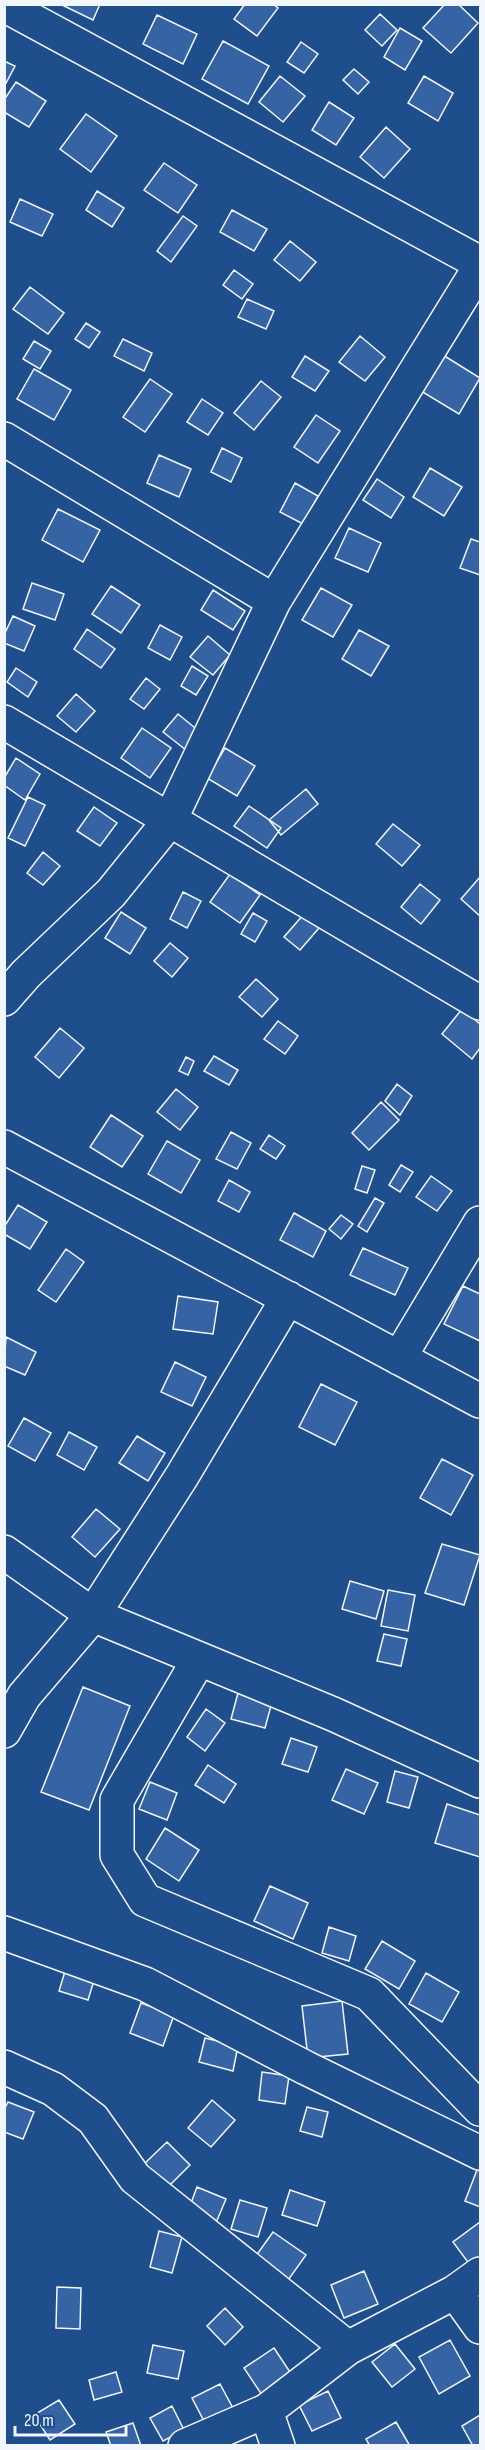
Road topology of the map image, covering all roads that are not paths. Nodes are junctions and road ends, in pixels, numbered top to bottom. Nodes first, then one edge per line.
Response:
1 (4, 6) edge
2 (480, 265) edge
3 (4, 439) edge
4 (274, 601) junction
5 (4, 722) edge
6 (170, 820) junction
7 (4, 999) edge
8 (480, 1002) edge
9 (4, 1147) edge
10 (480, 1223) edge
11 (288, 1298) junction
12 (399, 1358) junction
13 (480, 1401) edge
14 (4, 1552) edge
15 (93, 1615) junction
16 (199, 1659) junction
17 (4, 1731) edge
18 (480, 1781) edge
19 (4, 1933) edge
20 (4, 2067) edge
21 (480, 2109) edge
22 (480, 2153) edge
23 (468, 2283) edge
24 (480, 2327) edge
25 (348, 2348) junction
26 (266, 2411) junction
27 (185, 2445) edge
28 (278, 2445) edge

1 - 2 street
2 - 4 street
3 - 4 street
4 - 6 street
5 - 6 street
6 - 7 street
6 - 8 street
9 - 11 street
10 - 12 street
11 - 12 street
11 - 15 street
12 - 13 street
14 - 15 street
15 - 16 street
15 - 17 street
16 - 18 street
16 - 21 street
19 - 22 street
20 - 25 street
23 - 24 street
23 - 25 street
25 - 26 street
26 - 27 street
26 - 28 street

